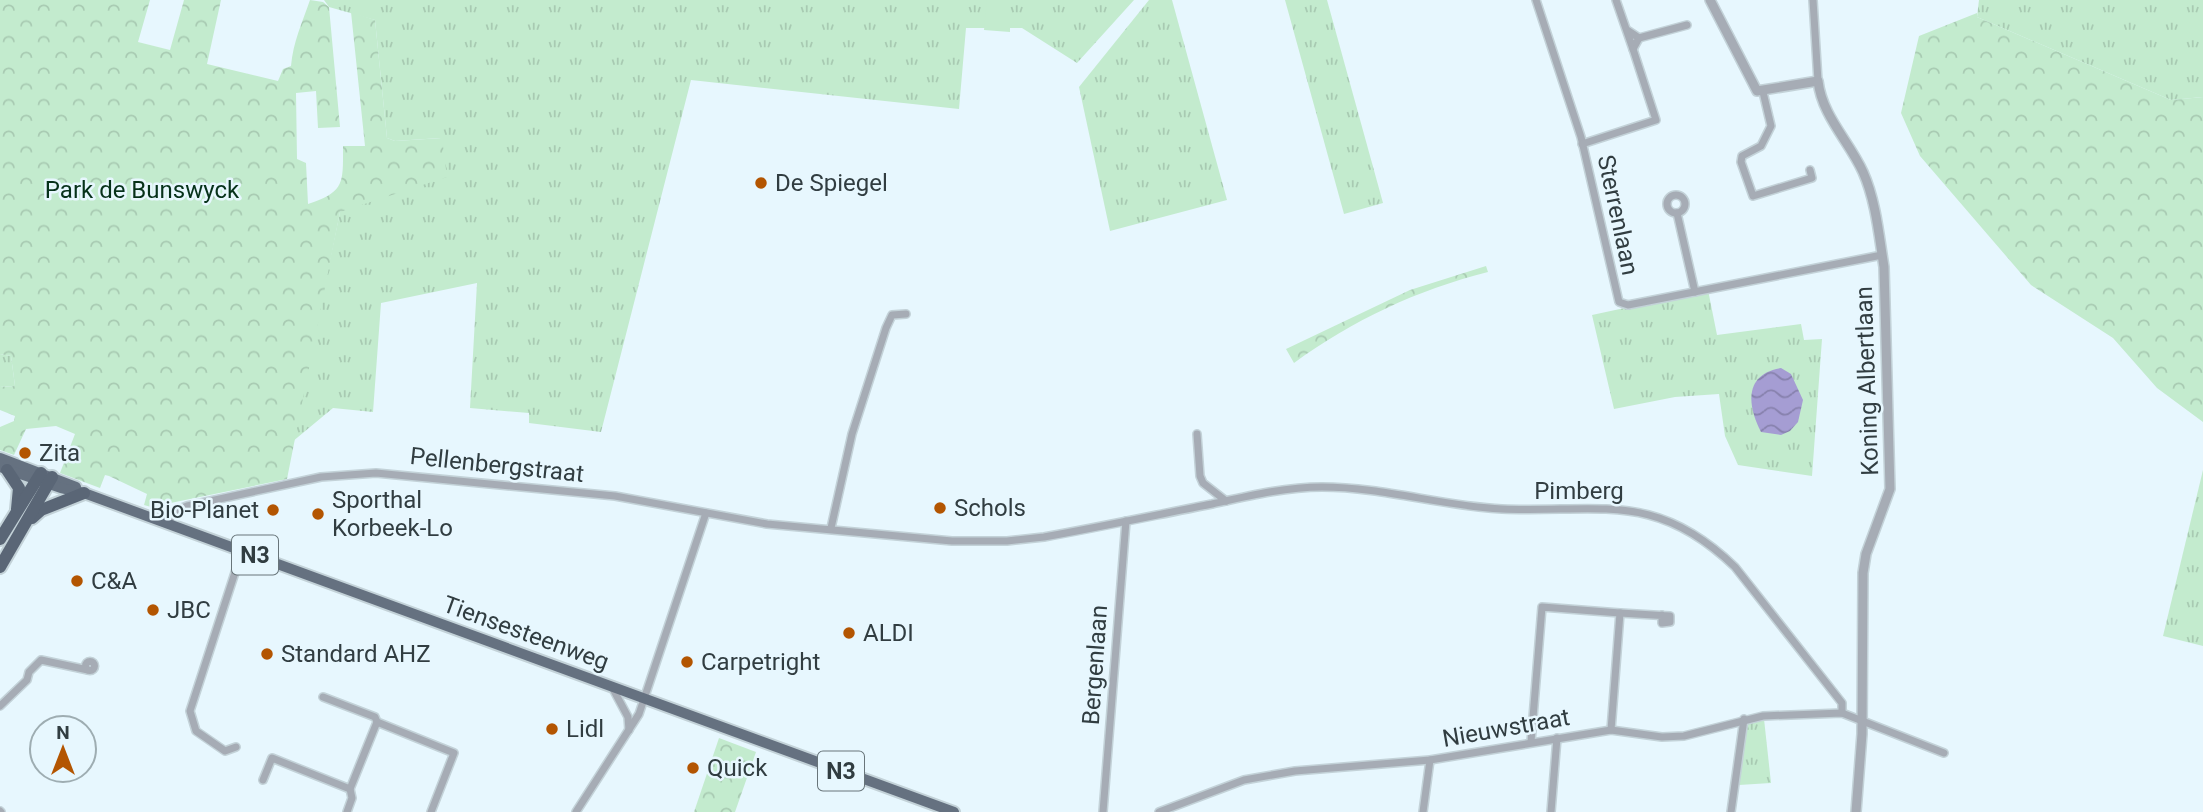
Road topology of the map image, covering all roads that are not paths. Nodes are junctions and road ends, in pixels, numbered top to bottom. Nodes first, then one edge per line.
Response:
1 (1536, 0) edge
2 (1616, 0) edge
3 (1710, 0) edge
4 (1813, 0) edge
5 (1686, 24) dead end
6 (1627, 30) junction
7 (1639, 38) junction
8 (1633, 49) junction
9 (1818, 81) junction
10 (1763, 92) junction
11 (1583, 144) junction
12 (1810, 170) dead end
13 (1677, 213) dead end
14 (1882, 255) junction
15 (1695, 292) junction
16 (906, 314) dead end
17 (1197, 434) dead end
18 (3, 465) edge
19 (45, 479) junction
20 (84, 493) junction
21 (1226, 501) junction
22 (706, 513) junction
23 (13, 519) junction
24 (1126, 521) junction
25 (167, 524) junction
26 (25, 526) junction
27 (831, 528) junction
28 (0, 539) edge
29 (242, 551) junction
30 (0, 567) edge
31 (1620, 612) junction
32 (1662, 615) dead end
33 (88, 670) dead end
34 (611, 687) junction
35 (323, 697) dead end
36 (645, 699) junction
37 (0, 706) edge
38 (1842, 713) junction
39 (1744, 719) junction
40 (377, 722) junction
41 (1862, 722) junction
42 (629, 730) junction
43 (1611, 730) junction
44 (1557, 737) junction
45 (1531, 742) junction
46 (236, 747) dead end
47 (1944, 753) dead end
48 (1430, 760) junction
49 (263, 780) dead end
50 (350, 789) junction
51 (347, 812) edge
52 (430, 812) edge
53 (576, 812) edge
54 (954, 812) edge
55 (1103, 812) edge
56 (1158, 812) edge
57 (1423, 812) edge
58 (1551, 812) edge
59 (1731, 812) edge
60 (1856, 812) edge

1 - 11 street, Sterrenlaan
2 - 6 street
3 - 10 street
4 - 9 street, Koning Albertlaan
5 - 7 street
6 - 7 street
6 - 8 street
7 - 8 street
8 - 11 street
9 - 10 street
9 - 14 street, Koning Albertlaan
10 - 12 street
11 - 15 street, Sterrenlaan
13 - 15 street
14 - 15 street, Sterrenlaan
14 - 41 street, Koning Albertlaan
16 - 27 street
17 - 21 street
18 - 19 main road, Tiensesteenweg / N3
18 - 23 highway
19 - 20 main road, Tiensesteenweg / N3
19 - 23 highway
19 - 26 highway
20 - 25 main road, Tiensesteenweg / N3
20 - 26 highway
21 - 24 street, Pimberg
21 - 38 street, Pimberg
22 - 25 street, Pellenbergstraat
22 - 27 street, Pellenbergstraat
22 - 36 street
23 - 28 highway
24 - 27 street, Pimberg
24 - 55 street, Bergenlaan
25 - 29 main road, Tiensesteenweg / N3
26 - 30 highway
29 - 34 main road, Tiensesteenweg / N3
29 - 46 street
31 - 32 street
31 - 43 street
31 - 45 street
33 - 37 street
34 - 36 main road, Tiensesteenweg / N3
34 - 42 street
35 - 40 street
36 - 42 street
36 - 54 main road, Tiensesteenweg / N3
38 - 39 street, Nieuwstraat
38 - 41 street, Nieuwstraat
39 - 43 street, Nieuwstraat
39 - 59 street
40 - 50 street
40 - 52 street
41 - 47 street, Nieuwstraat
41 - 60 street, Koning Albertlaan
42 - 53 street
43 - 44 street, Nieuwstraat
44 - 45 street, Nieuwstraat
44 - 58 street
45 - 48 street, Nieuwstraat
48 - 56 street, Nieuwstraat
48 - 57 street
49 - 50 street
50 - 51 street

